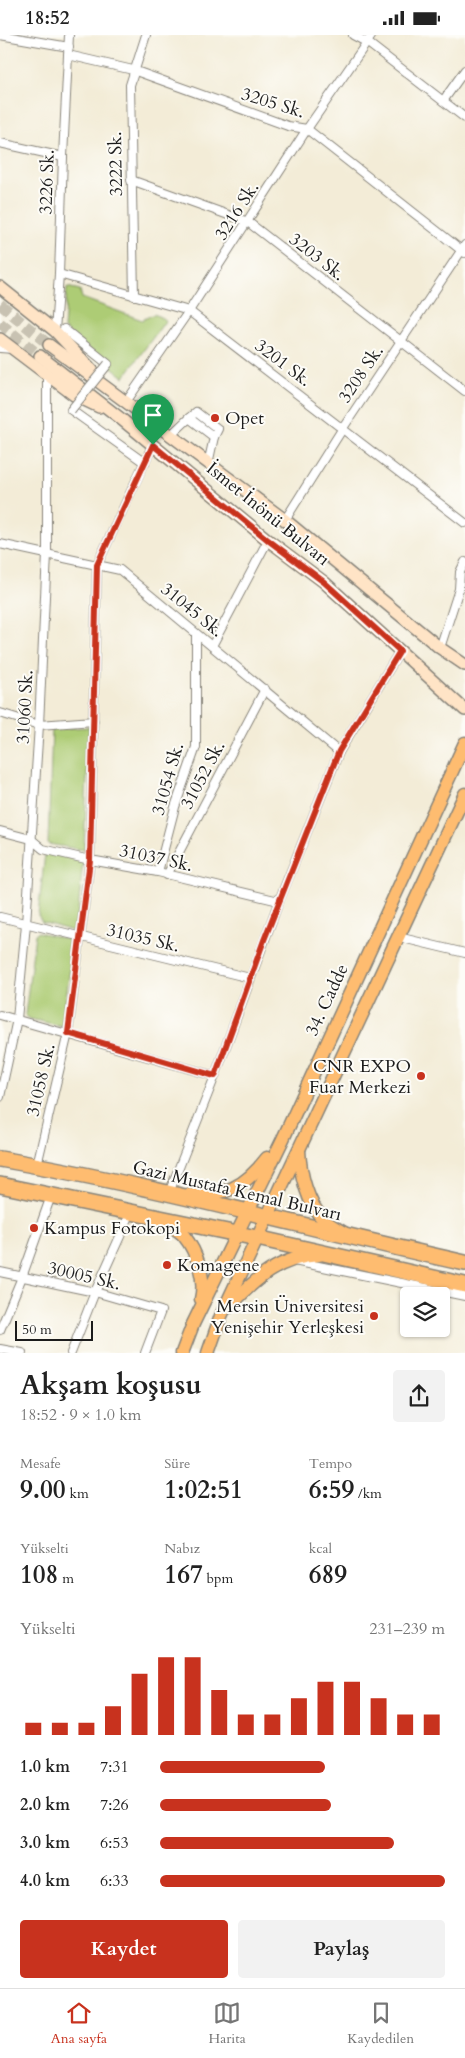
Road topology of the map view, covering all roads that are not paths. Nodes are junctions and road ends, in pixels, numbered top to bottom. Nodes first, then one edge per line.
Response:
1 (0, 35) edge
2 (69, 35) edge
3 (146, 35) edge
4 (353, 35) edge
5 (372, 35) edge
6 (368, 43) junction
7 (68, 51) junction
8 (134, 69) junction
9 (465, 69) edge
10 (442, 101) junction
11 (465, 119) edge
12 (308, 129) junction
13 (0, 143) edge
14 (62, 157) junction
15 (132, 180) junction
16 (248, 222) junction
17 (464, 249) edge
18 (59, 274) junction
19 (0, 287) edge
20 (134, 296) junction
21 (189, 311) junction
22 (59, 330) junction
23 (0, 339) edge
24 (401, 342) junction
25 (49, 345) tunnel mouth
26 (0, 348) edge
27 (13, 349) junction
28 (40, 356) tunnel mouth
29 (47, 375) junction
30 (465, 391) edge
31 (115, 394) junction
32 (126, 402) junction
33 (120, 417) junction
34 (343, 428) junction
35 (171, 435) junction
36 (153, 445) junction
37 (145, 463) junction
38 (208, 464) junction
39 (285, 520) junction
40 (465, 523) edge
41 (268, 540) junction
42 (0, 544) edge
43 (47, 554) junction
44 (465, 562) edge
45 (97, 565) junction
46 (196, 634) junction
47 (212, 646) junction
48 (440, 648) junction
49 (400, 651) junction
50 (465, 665) edge
51 (265, 689) junction
52 (465, 710) edge
53 (0, 713) edge
54 (94, 721) junction
55 (39, 725) junction
56 (465, 743) edge
57 (339, 751) junction
58 (465, 794) edge
59 (0, 831) edge
60 (31, 839) junction
61 (90, 860) junction
62 (158, 872) junction
63 (167, 875) junction
64 (279, 901) junction
65 (0, 917) edge
66 (26, 924) junction
67 (398, 937) junction
68 (81, 938) junction
69 (465, 953) edge
70 (250, 978) junction
71 (0, 1015) edge
72 (17, 1019) junction
73 (68, 1033) junction
74 (215, 1076) junction
75 (0, 1097) edge
76 (282, 1139) junction
77 (299, 1149) junction
78 (0, 1159) edge
79 (37, 1165) junction
80 (0, 1185) edge
81 (174, 1194) junction
82 (50, 1196) junction
83 (247, 1211) junction
84 (131, 1212) junction
85 (157, 1217) junction
86 (268, 1217) junction
87 (237, 1234) junction
88 (257, 1238) junction
89 (352, 1238) junction
90 (328, 1254) junction
91 (288, 1260) junction
92 (464, 1260) edge
93 (0, 1272) edge
94 (22, 1277) junction
95 (465, 1285) edge
96 (95, 1293) junction
97 (465, 1296) edge
98 (221, 1316) junction
99 (193, 1324) junction
100 (0, 1330) edge
101 (0, 1349) edge
102 (22, 1353) edge
103 (71, 1353) edge
104 (144, 1353) edge
105 (182, 1353) edge
106 (208, 1353) edge

1 - 7 street, 3205 Sk.
2 - 7 street, 3226 Sk.
3 - 8 street, 3222 Sk.
4 - 6 street
5 - 6 street, 3216 Sk.
6 - 10 street
6 - 12 street, 3216 Sk.
7 - 8 street, 3205 Sk.
7 - 14 street, 3226 Sk.
8 - 12 street, 3205 Sk.
8 - 15 street, 3222 Sk.
9 - 10 street
10 - 11 street
12 - 16 street, 3216 Sk.
12 - 17 street, 3205 Sk.
13 - 14 street
14 - 18 street, 3226 Sk.
15 - 16 street, 3203 Sk.
15 - 20 street, 3222 Sk.
16 - 21 street, 3216 Sk.
16 - 24 street, 3203 Sk.
17 - 24 street, 3208 Sk.
18 - 20 street, 3201 Sk.
18 - 22 street, 3226 Sk.
19 - 22 main road
20 - 21 street, 3201 Sk.
21 - 32 street, 3216 Sk.
21 - 34 street, 3201 Sk.
22 - 31 main road
22 - 37 street, bridge
23 - 27 main road
24 - 30 street, 3203 Sk.
24 - 34 street, 3208 Sk.
25 - 31 main road, İsmet İnönü Bulvarı
26 - 27 street
27 - 29 main road
28 - 33 main road, İsmet İnönü Bulvarı
29 - 33 main road
29 - 43 street, 31060 Sk.
31 - 32 main road, İsmet İnönü Bulvarı
32 - 35 main road, İsmet İnönü Bulvarı
33 - 36 main road, İsmet İnönü Bulvarı
34 - 39 street, 3208 Sk.
34 - 40 street, 3201 Sk.
35 - 38 main road, İsmet İnönü Bulvarı
35 - 38 street
36 - 37 street, 31058 Sk.
36 - 41 main road, İsmet İnönü Bulvarı
37 - 45 street, 31058 Sk.
38 - 39 main road, İsmet İnönü Bulvarı
39 - 48 main road, İsmet İnönü Bulvarı
41 - 47 street
41 - 49 main road, İsmet İnönü Bulvarı
42 - 43 street, 31045 Sk.
43 - 45 street, 31045 Sk.
43 - 55 street, 31060 Sk.
44 - 48 street
45 - 46 street, 31045 Sk.
45 - 54 street, 31058 Sk.
46 - 47 street, 31045 Sk.
46 - 62 street, 31054 Sk.
47 - 51 street, 31045 Sk.
48 - 50 main road, İsmet İnönü Bulvarı
49 - 52 main road, İsmet İnönü Bulvarı
49 - 57 street
51 - 57 street, 31045 Sk.
51 - 63 street, 31052 Sk.
53 - 55 street
54 - 55 street
54 - 61 street, 31058 Sk.
55 - 60 street, 31060 Sk.
56 - 76 main road, 34. Cadde
57 - 64 street
58 - 67 main road
59 - 60 street, 31037 Sk.
60 - 61 street, 31037 Sk.
60 - 66 street, 31060 Sk.
61 - 62 street, 31037 Sk.
61 - 68 street, 31058 Sk.
62 - 63 street, 31037 Sk.
63 - 64 street, 31037 Sk.
64 - 70 street
65 - 66 street, 31035 Sk.
66 - 68 street, 31035 Sk.
66 - 72 street, 31060 Sk.
67 - 69 street
67 - 77 main road
68 - 70 street, 31035 Sk.
68 - 73 street, 31058 Sk.
70 - 74 street
71 - 72 street
72 - 73 street
72 - 75 street, 31060 Sk.
73 - 74 street
73 - 79 street, 31058 Sk.
74 - 81 street
76 - 81 main road
76 - 83 main road, 34. Cadde
77 - 86 main road
77 - 89 main road
78 - 79 highway, Gazi Mustafa Kemal Bulvarı
79 - 81 highway, Gazi Mustafa Kemal Bulvarı
80 - 82 highway
81 - 83 highway, Gazi Mustafa Kemal Bulvarı
82 - 84 highway
82 - 94 street
83 - 86 highway, Gazi Mustafa Kemal Bulvarı
83 - 87 main road, 34. Cadde
84 - 85 highway
84 - 96 street
85 - 87 highway
85 - 99 main road
86 - 88 main road
86 - 89 highway, Gazi Mustafa Kemal Bulvarı
87 - 88 highway
87 - 99 main road, 34. Cadde
88 - 90 highway
88 - 98 main road
89 - 92 highway, Gazi Mustafa Kemal Bulvarı
90 - 91 main road
90 - 95 highway
91 - 97 street
91 - 98 main road
93 - 94 street, 30005 Sk.
94 - 96 street, 30005 Sk.
94 - 100 street
96 - 103 street
96 - 104 street, 30005 Sk.
98 - 106 main road
99 - 105 main road, 34. Cadde
101 - 102 street

